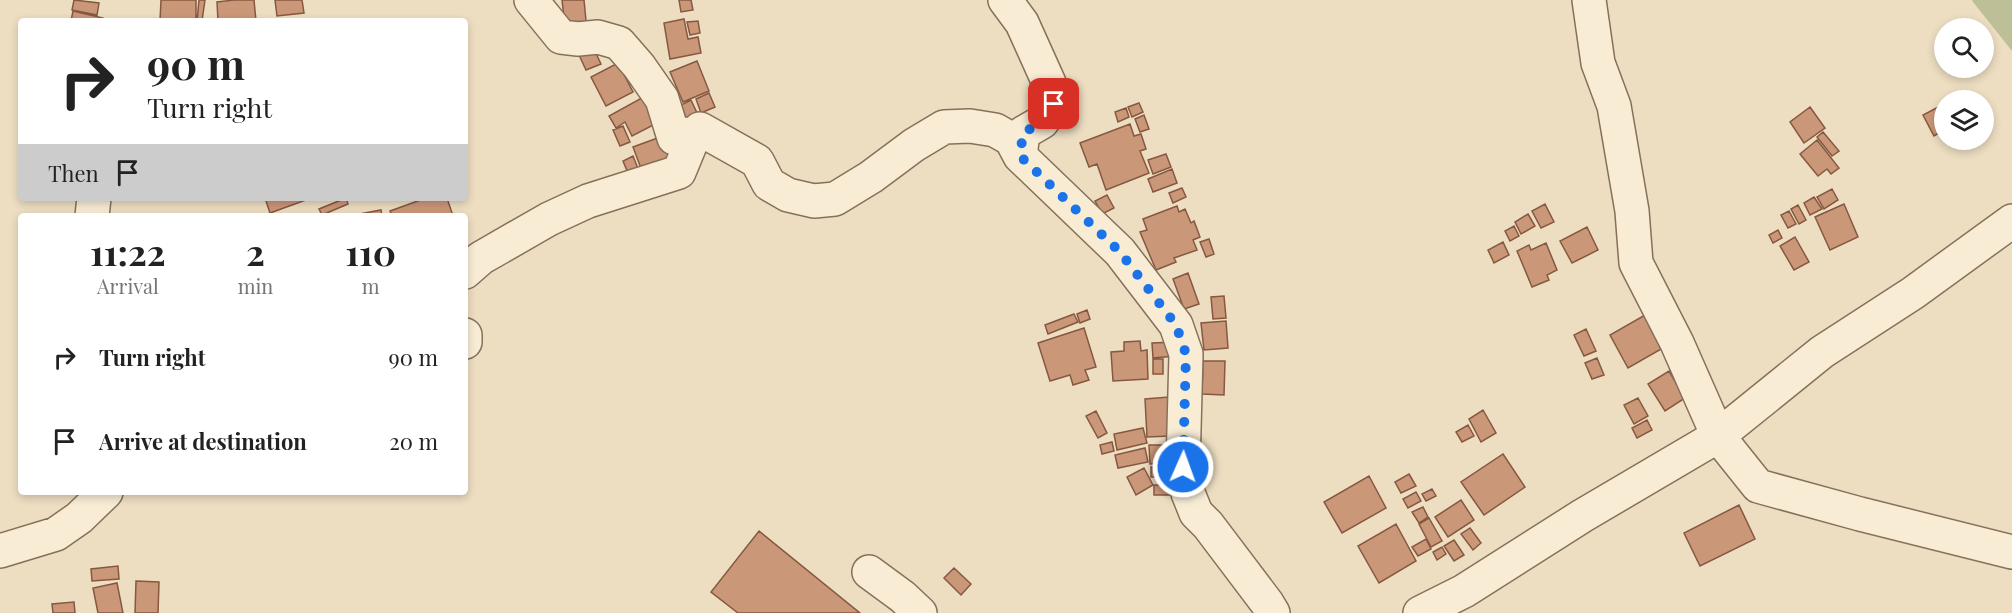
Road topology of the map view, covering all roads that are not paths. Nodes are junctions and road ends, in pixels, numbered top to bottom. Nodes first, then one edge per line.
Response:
1 (531, 0) edge
2 (1005, 0) edge
3 (1589, 0) edge
4 (693, 138) junction
5 (1020, 156) junction
6 (2012, 221) edge
7 (468, 269) edge
8 (1718, 436) junction
9 (103, 495) edge
10 (0, 552) edge
11 (2012, 552) edge
12 (869, 572) dead end
13 (920, 613) edge
14 (1273, 613) edge
15 (1420, 613) edge

1 - 4 street
2 - 5 street
3 - 8 street
4 - 5 street
4 - 7 street
5 - 14 street
6 - 8 street
8 - 11 street
8 - 15 street
9 - 10 street
12 - 13 street

